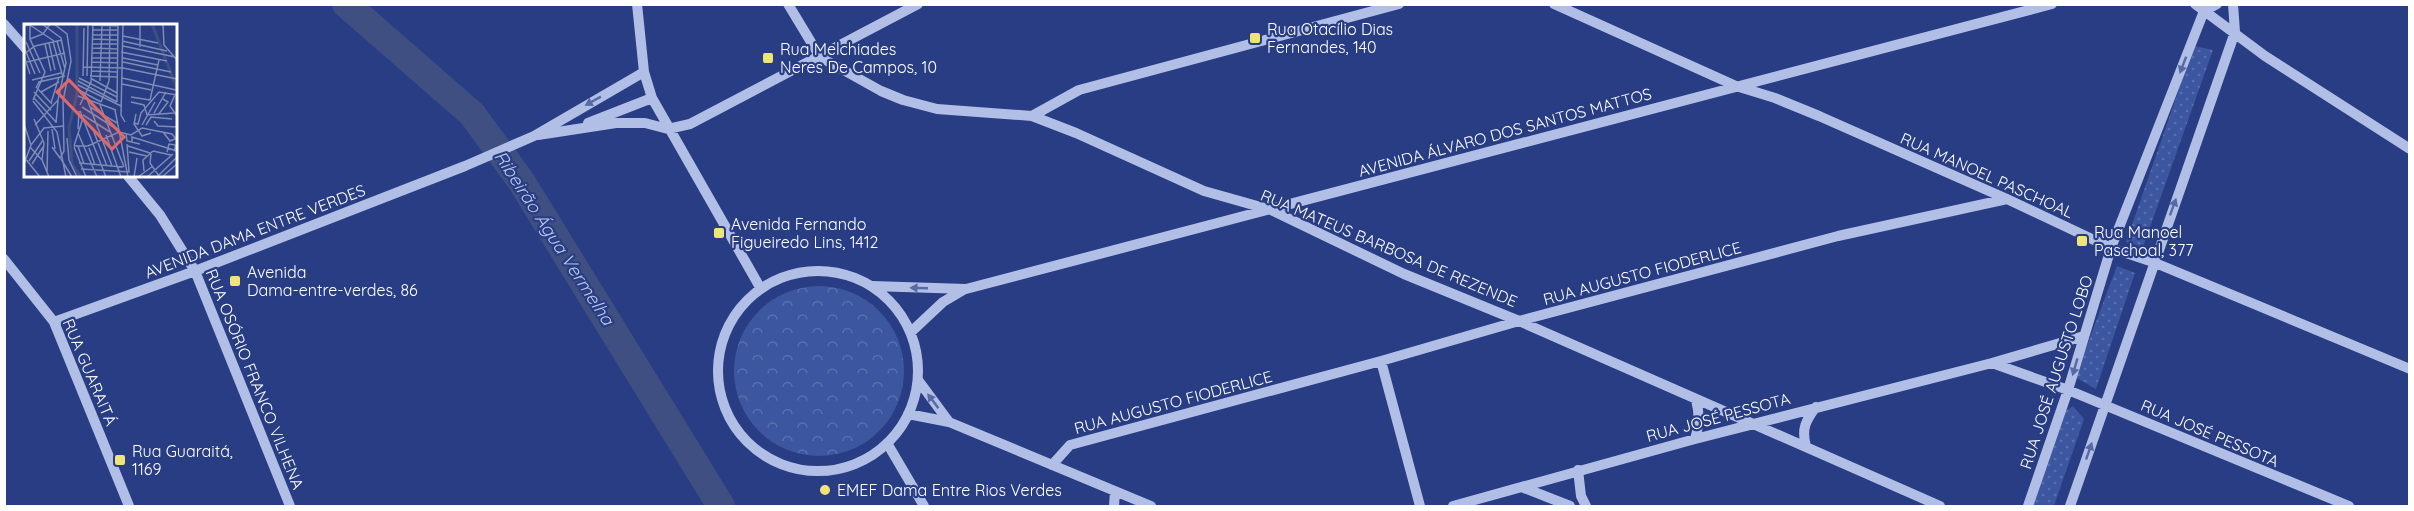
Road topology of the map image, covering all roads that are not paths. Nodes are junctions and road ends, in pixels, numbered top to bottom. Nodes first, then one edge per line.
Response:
1 (637, 4) edge
2 (788, 4) edge
3 (918, 4) edge
4 (1399, 4) edge
5 (1554, 4) edge
6 (2052, 4) edge
7 (2217, 4) edge
8 (2233, 4) edge
9 (2199, 8) edge
10 (4, 24) edge
11 (2235, 32) junction
12 (24, 48) edge
13 (820, 57) junction
14 (644, 72) junction
15 (1736, 86) junction
16 (652, 98) junction
17 (1032, 116) junction
18 (668, 129) junction
19 (565, 132) junction
20 (531, 137) junction
21 (2409, 149) edge
22 (129, 177) edge
23 (2007, 199) junction
24 (1271, 210) junction
25 (2111, 249) junction
26 (4, 259) edge
27 (2153, 262) junction
28 (195, 271) junction
29 (872, 286) junction
30 (761, 289) junction
31 (966, 289) junction
32 (1519, 321) junction
33 (54, 322) junction
34 (911, 332) junction
35 (2084, 336) junction
36 (1382, 362) junction
37 (1992, 363) junction
38 (2409, 369) edge
39 (918, 380) junction
40 (2068, 390) junction
41 (1696, 400) junction
42 (2104, 405) junction
43 (1816, 407) junction
44 (908, 414) junction
45 (949, 422) junction
46 (1752, 424) junction
47 (1695, 439) junction
48 (887, 443) junction
49 (1806, 446) junction
50 (1052, 465) junction
51 (1578, 470) junction
52 (1524, 488) junction
53 (1115, 491) junction
54 (129, 507) edge
55 (290, 507) edge
56 (924, 507) edge
57 (1114, 507) edge
58 (1151, 507) edge
59 (1420, 507) edge
60 (1453, 507) edge
61 (1570, 507) edge
62 (1586, 507) edge
63 (1940, 507) edge
64 (2028, 507) edge
65 (2070, 507) edge
66 (2349, 507) edge

1 - 14 street
2 - 13 street
3 - 13 street
4 - 17 street
5 - 15 street, RUA MANOEL PASCHOAL
6 - 15 street, AVENIDA ÁLVARO DOS SANTOS MATTOS
7 - 9 street
8 - 11 street
9 - 11 street
9 -> 25 street, RUA JOSÉ AUGUSTO LOBO
10 - 12 street
11 - 21 street
27 -> 11 street
13 - 17 street, RUA MATEUS BARBOSA DE REZENDE
13 - 18 street
14 - 16 street
14 -> 20 street
15 - 23 street, RUA MANOEL PASCHOAL
15 - 24 street, AVENIDA ÁLVARO DOS SANTOS MATTOS
16 - 18 street
16 - 19 street
17 - 24 street, RUA MATEUS BARBOSA DE REZENDE
18 - 19 street
18 - 30 street
19 - 20 street
20 - 28 street, AVENIDA DAMA ENTRE VERDES
22 - 28 street, RUA OSÓRIO FRANCO VILHENA
23 - 25 street, RUA MANOEL PASCHOAL
23 - 32 street, RUA AUGUSTO FIODERLICE
24 - 31 street, AVENIDA ÁLVARO DOS SANTOS MATTOS
24 - 32 street, RUA MATEUS BARBOSA DE REZENDE
25 - 27 street, RUA MANOEL PASCHOAL
25 - 35 street, RUA JOSÉ AUGUSTO LOBO
26 - 33 street, RUA GUARAITÁ
27 - 38 street, RUA MANOEL PASCHOAL
27 - 42 street
28 - 33 street, AVENIDA DAMA ENTRE VERDES
28 - 55 street, RUA OSÓRIO FRANCO VILHENA
29 - 30 street
31 -> 29 street, AVENIDA ÁLVARO DOS SANTOS MATTOS
29 - 34 street
30 - 48 street
31 - 34 street, AVENIDA ÁLVARO DOS SANTOS MATTOS
32 - 36 street, RUA AUGUSTO FIODERLICE
32 - 41 street, RUA MATEUS BARBOSA DE REZENDE
33 - 54 street, RUA GUARAITÁ
34 - 39 street
35 - 37 street, RUA JOSÉ PESSOTA
35 -> 40 street, RUA JOSÉ AUGUSTO LOBO
36 - 50 street, RUA AUGUSTO FIODERLICE
36 - 59 street
37 - 40 street, RUA JOSÉ PESSOTA
37 - 43 street, RUA JOSÉ PESSOTA
39 - 44 street
45 -> 39 street
40 - 42 street, RUA JOSÉ PESSOTA
40 - 64 street, RUA JOSÉ AUGUSTO LOBO
41 - 46 street, RUA MATEUS BARBOSA DE REZENDE
41 - 47 street
65 -> 42 street
42 - 66 street, RUA JOSÉ PESSOTA
43 - 46 street, RUA JOSÉ PESSOTA
43 - 49 street
44 - 45 street
44 - 48 street
45 - 50 street
46 - 47 street, RUA JOSÉ PESSOTA
46 - 49 street, RUA MATEUS BARBOSA DE REZENDE
47 - 51 street, RUA JOSÉ PESSOTA
48 - 56 street
49 - 63 street, RUA MATEUS BARBOSA DE REZENDE
50 - 53 street
51 - 52 street, RUA JOSÉ PESSOTA
51 - 62 street
52 - 60 street, RUA JOSÉ PESSOTA
52 - 61 street
53 - 57 street
53 - 58 street

